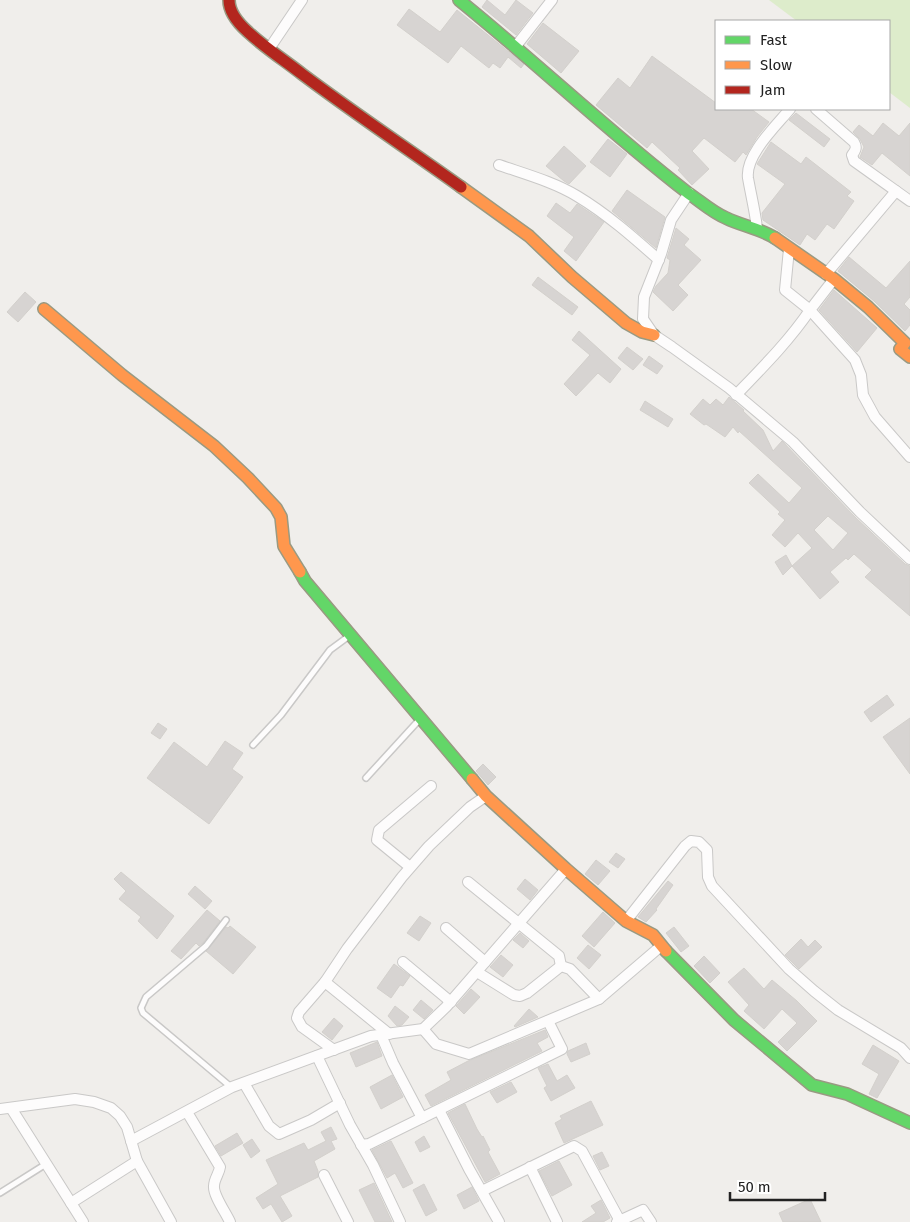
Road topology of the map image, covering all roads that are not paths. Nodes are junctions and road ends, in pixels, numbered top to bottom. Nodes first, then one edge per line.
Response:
1 (229, 0) edge
2 (302, 0) edge
3 (459, 0) edge
4 (552, 0) edge
5 (516, 46) junction
6 (269, 50) junction
7 (789, 110) edge
8 (817, 110) edge
9 (499, 165) dead end
10 (896, 191) junction
11 (689, 193) junction
12 (910, 200) edge
13 (757, 228) junction
14 (789, 248) junction
15 (659, 260) junction
16 (830, 276) junction
17 (44, 309) dead end
18 (810, 310) junction
19 (654, 335) junction
20 (910, 357) edge
21 (736, 395) junction
22 (910, 457) edge
23 (910, 559) edge
24 (351, 635) junction
25 (421, 719) junction
26 (253, 745) dead end
27 (366, 778) dead end
28 (431, 786) dead end
29 (486, 796) junction
30 (410, 867) junction
31 (566, 869) junction
32 (468, 882) dead end
33 (226, 920) dead end
34 (626, 920) junction
35 (518, 924) junction
36 (446, 928) dead end
37 (661, 946) junction
38 (403, 962) dead end
39 (486, 962) junction
40 (561, 966) junction
41 (477, 972) junction
42 (325, 982) junction
43 (599, 999) junction
44 (451, 1002) junction
45 (548, 1021) junction
46 (422, 1029) junction
47 (385, 1035) junction
48 (334, 1050) junction
49 (317, 1056) junction
50 (910, 1058) edge
51 (244, 1083) junction
52 (232, 1087) junction
53 (340, 1103) junction
54 (5, 1109) edge
55 (439, 1110) junction
56 (187, 1112) junction
57 (422, 1118) junction
58 (910, 1123) edge
59 (130, 1141) junction
60 (361, 1145) junction
61 (137, 1161) junction
62 (47, 1164) junction
63 (530, 1167) junction
64 (324, 1175) dead end
65 (482, 1191) junction
66 (0, 1193) edge
67 (71, 1203) junction
68 (618, 1221) edge
69 (83, 1222) edge
70 (171, 1222) edge
71 (230, 1222) edge
72 (348, 1222) edge
73 (400, 1222) edge
74 (499, 1222) edge
75 (557, 1222) edge
76 (651, 1222) edge

1 - 6 street
2 - 6 street
3 - 5 street
4 - 5 street
5 - 11 street
6 - 19 street
7 - 13 street
8 - 10 street
9 - 15 street
10 - 12 street
10 - 16 street
11 - 13 street
11 - 15 street
13 - 14 street
14 - 16 street
14 - 18 street
15 - 19 street
16 - 18 street
16 - 20 street
17 - 24 street
18 - 21 street
18 - 22 street
19 - 21 street
21 - 23 street
24 - 25 street
24 - 26 lane
25 - 27 lane
25 - 29 street
28 - 30 street
29 - 30 street
29 - 31 street
30 - 42 street
31 - 34 street
31 - 35 street
32 - 35 street
33 - 52 lane
34 - 37 street
34 - 50 street
35 - 39 street
35 - 40 street
36 - 39 street
37 - 43 street
37 - 58 street
38 - 44 street
39 - 41 street
40 - 41 street
40 - 43 street
41 - 44 street
42 - 47 street
42 - 48 street
43 - 45 street
44 - 46 street
45 - 46 street
45 - 55 street
46 - 47 street
47 - 48 street
47 - 57 street
48 - 49 street
49 - 51 street
49 - 53 street
51 - 52 street
51 - 53 street
52 - 56 street
53 - 60 street
54 - 59 street
54 - 62 street
55 - 57 street
55 - 65 street
56 - 59 street
56 - 71 street
57 - 60 street
59 - 61 street
60 - 73 street
61 - 67 street
61 - 70 street
62 - 66 lane
62 - 67 street
63 - 65 street
63 - 68 street
63 - 75 street
64 - 72 street
65 - 74 street
67 - 69 street
68 - 76 street

